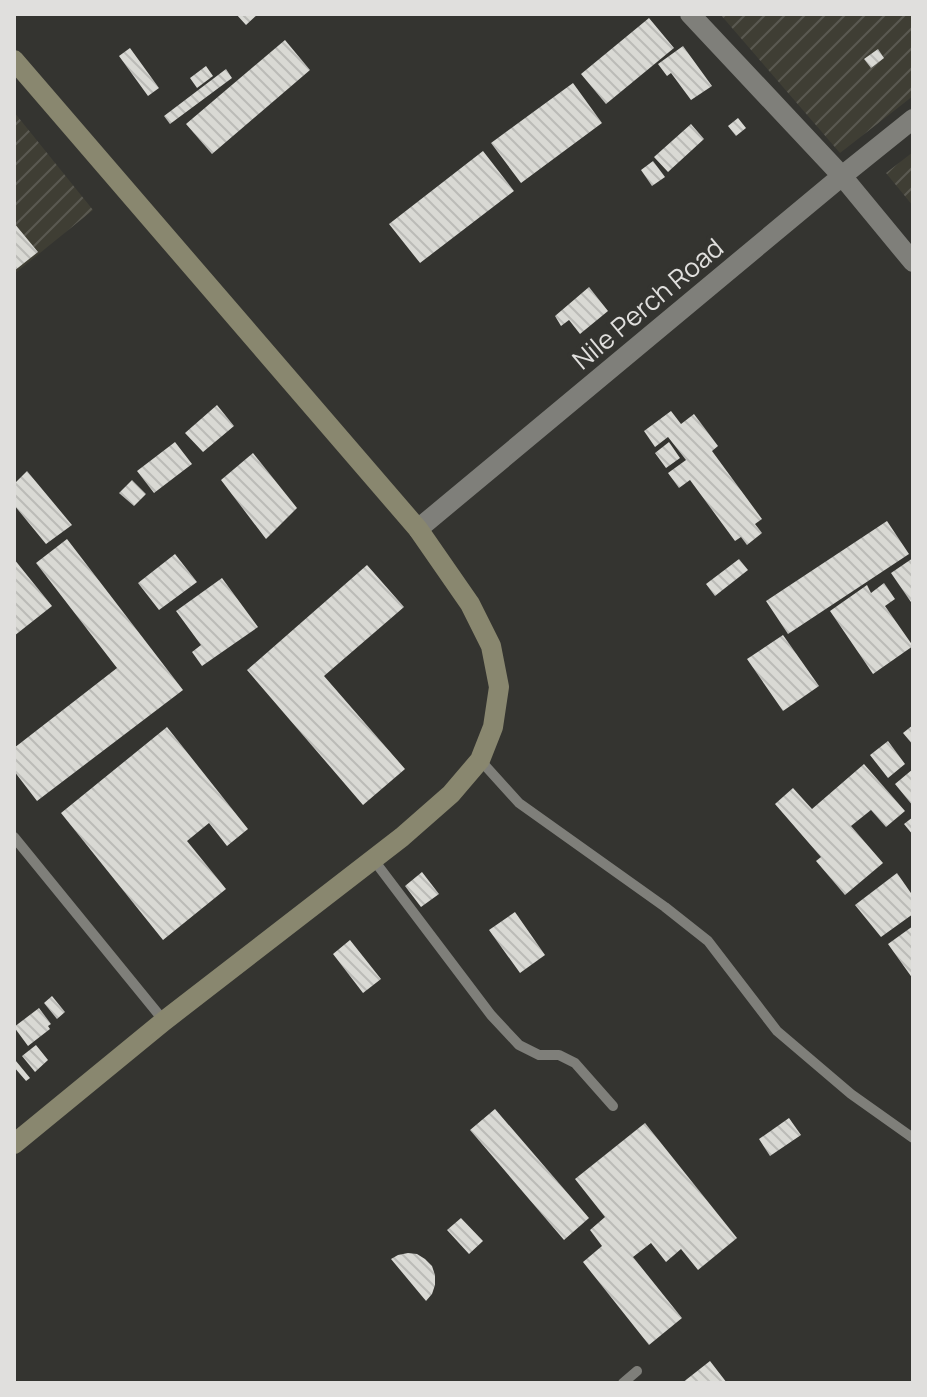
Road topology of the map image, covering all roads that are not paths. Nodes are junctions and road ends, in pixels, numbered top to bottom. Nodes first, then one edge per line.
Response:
1 (690, 14) edge
2 (14, 60) edge
3 (913, 119) edge
4 (842, 176) junction
5 (913, 262) edge
6 (418, 529) junction
7 (480, 760) junction
8 (14, 837) edge
9 (373, 859) junction
10 (164, 1021) junction
11 (613, 1106) dead end
12 (913, 1138) edge
13 (14, 1144) edge
14 (637, 1371) dead end
15 (623, 1383) edge

1 - 4 street
2 - 6 street
3 - 4 street, Nile Perch Road
4 - 5 street
4 - 6 street, Nile Perch Road
6 - 7 street
7 - 9 street
7 - 12 lane
8 - 10 lane
9 - 10 street
9 - 11 lane
10 - 13 street
14 - 15 lane

